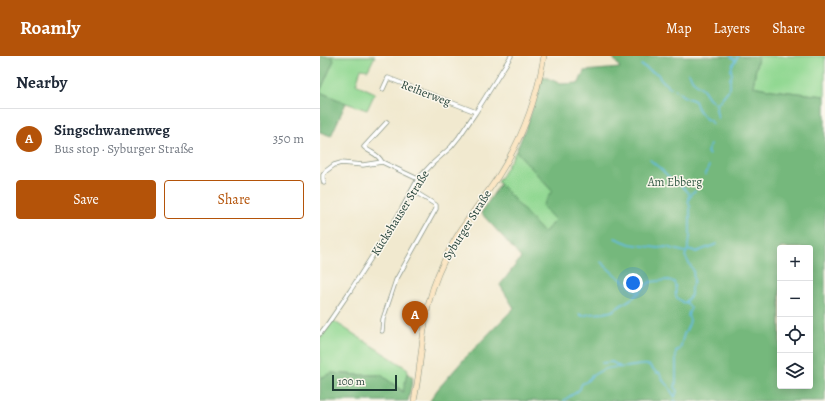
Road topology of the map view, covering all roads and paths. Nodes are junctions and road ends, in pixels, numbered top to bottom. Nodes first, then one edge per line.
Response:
1 (511, 56) edge
2 (544, 56) edge
3 (383, 89) dead end
4 (476, 112) junction
5 (387, 122) dead end
6 (382, 162) junction
7 (418, 179) junction
8 (324, 183) dead end
9 (412, 190) junction
10 (382, 331) dead end
11 (320, 334) edge
12 (414, 401) edge

1 - 4 street, Kückshauser Straße
2 - 12 street, Syburger Straße
3 - 4 street, Reiherweg
4 - 7 street, Kückshauser Straße
5 - 6 street
6 - 7 street
6 - 8 street
7 - 9 street, Kückshauser Straße
9 - 10 street
9 - 11 street, Kückshauser Straße

